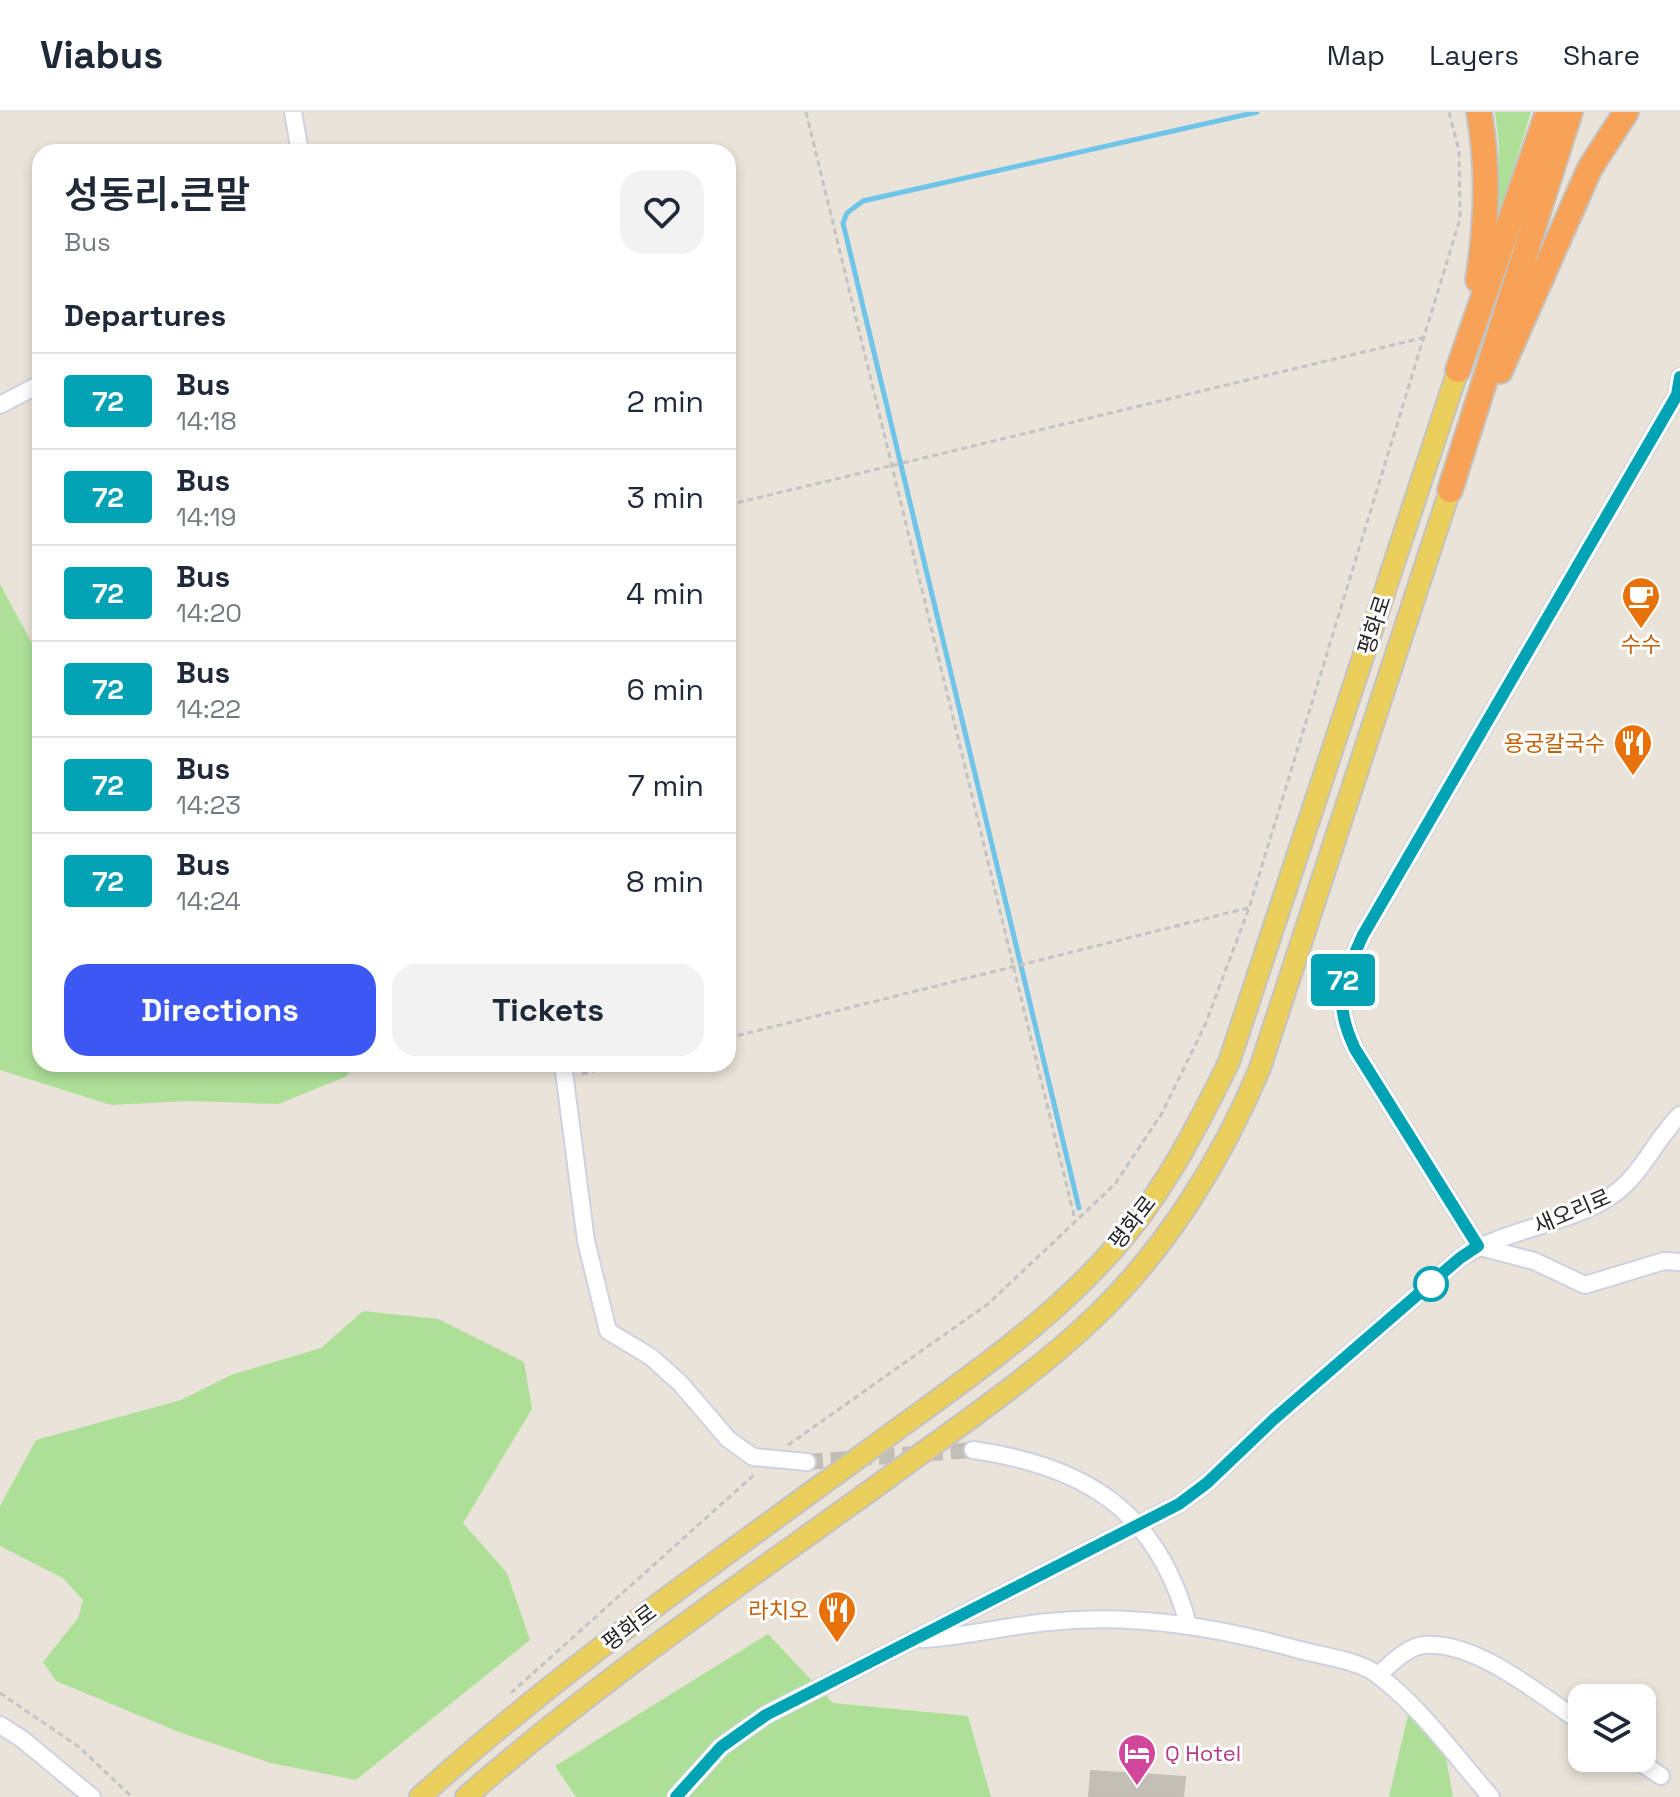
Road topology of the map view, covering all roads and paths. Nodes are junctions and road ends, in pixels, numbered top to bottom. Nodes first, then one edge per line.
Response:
1 (293, 112) edge
2 (806, 112) edge
3 (1449, 112) edge
4 (1479, 112) edge
5 (1548, 112) edge
6 (1570, 112) edge
7 (1626, 112) edge
8 (299, 144) edge
9 (1470, 328) junction
10 (1426, 337) junction
11 (1458, 370) joint
12 (1680, 377) edge
13 (32, 388) edge
14 (0, 405) edge
15 (1460, 457) junction
16 (895, 464) junction
17 (1450, 490) joint
18 (736, 503) edge
19 (1249, 908) junction
20 (1013, 968) junction
21 (736, 1036) edge
22 (564, 1072) edge
23 (1680, 1115) edge
24 (1076, 1221) junction
25 (1478, 1246) junction
26 (1680, 1262) edge
27 (973, 1450) tunnel mouth
28 (767, 1461) junction
29 (807, 1462) tunnel mouth
30 (1139, 1526) junction
31 (602, 1610) dead end
32 (1188, 1624) junction
33 (916, 1639) junction
34 (1378, 1675) junction
35 (0, 1693) edge
36 (1568, 1714) edge
37 (0, 1725) edge
38 (1655, 1772) edge
39 (1661, 1776) dead end
40 (92, 1797) edge
41 (132, 1797) edge
42 (420, 1797) edge
43 (466, 1797) edge
44 (676, 1797) edge
45 (1491, 1797) edge

1 - 8 street
2 - 16 path
3 - 10 path
4 - 9 highway
5 - 9 highway
6 - 15 highway
7 - 15 highway
9 - 11 highway
10 - 16 path
10 - 19 path
11 - 42 main road, 평화로
12 - 25 street
13 - 14 street
15 - 17 highway
16 - 18 path
16 - 20 path
17 - 43 main road, 평화로
19 - 20 path
19 - 24 path
20 - 21 path
20 - 24 path
22 - 28 street
23 - 25 street, 새오리로
24 - 28 path
25 - 26 street
25 - 30 street, 새오리로
27 - 30 street
28 - 29 street
28 - 31 path
30 - 32 street
30 - 33 street, 새오리로
32 - 33 street
32 - 34 street
33 - 44 street, 새오리로
34 - 36 street
34 - 45 street
35 - 41 path
37 - 40 street
38 - 39 street

